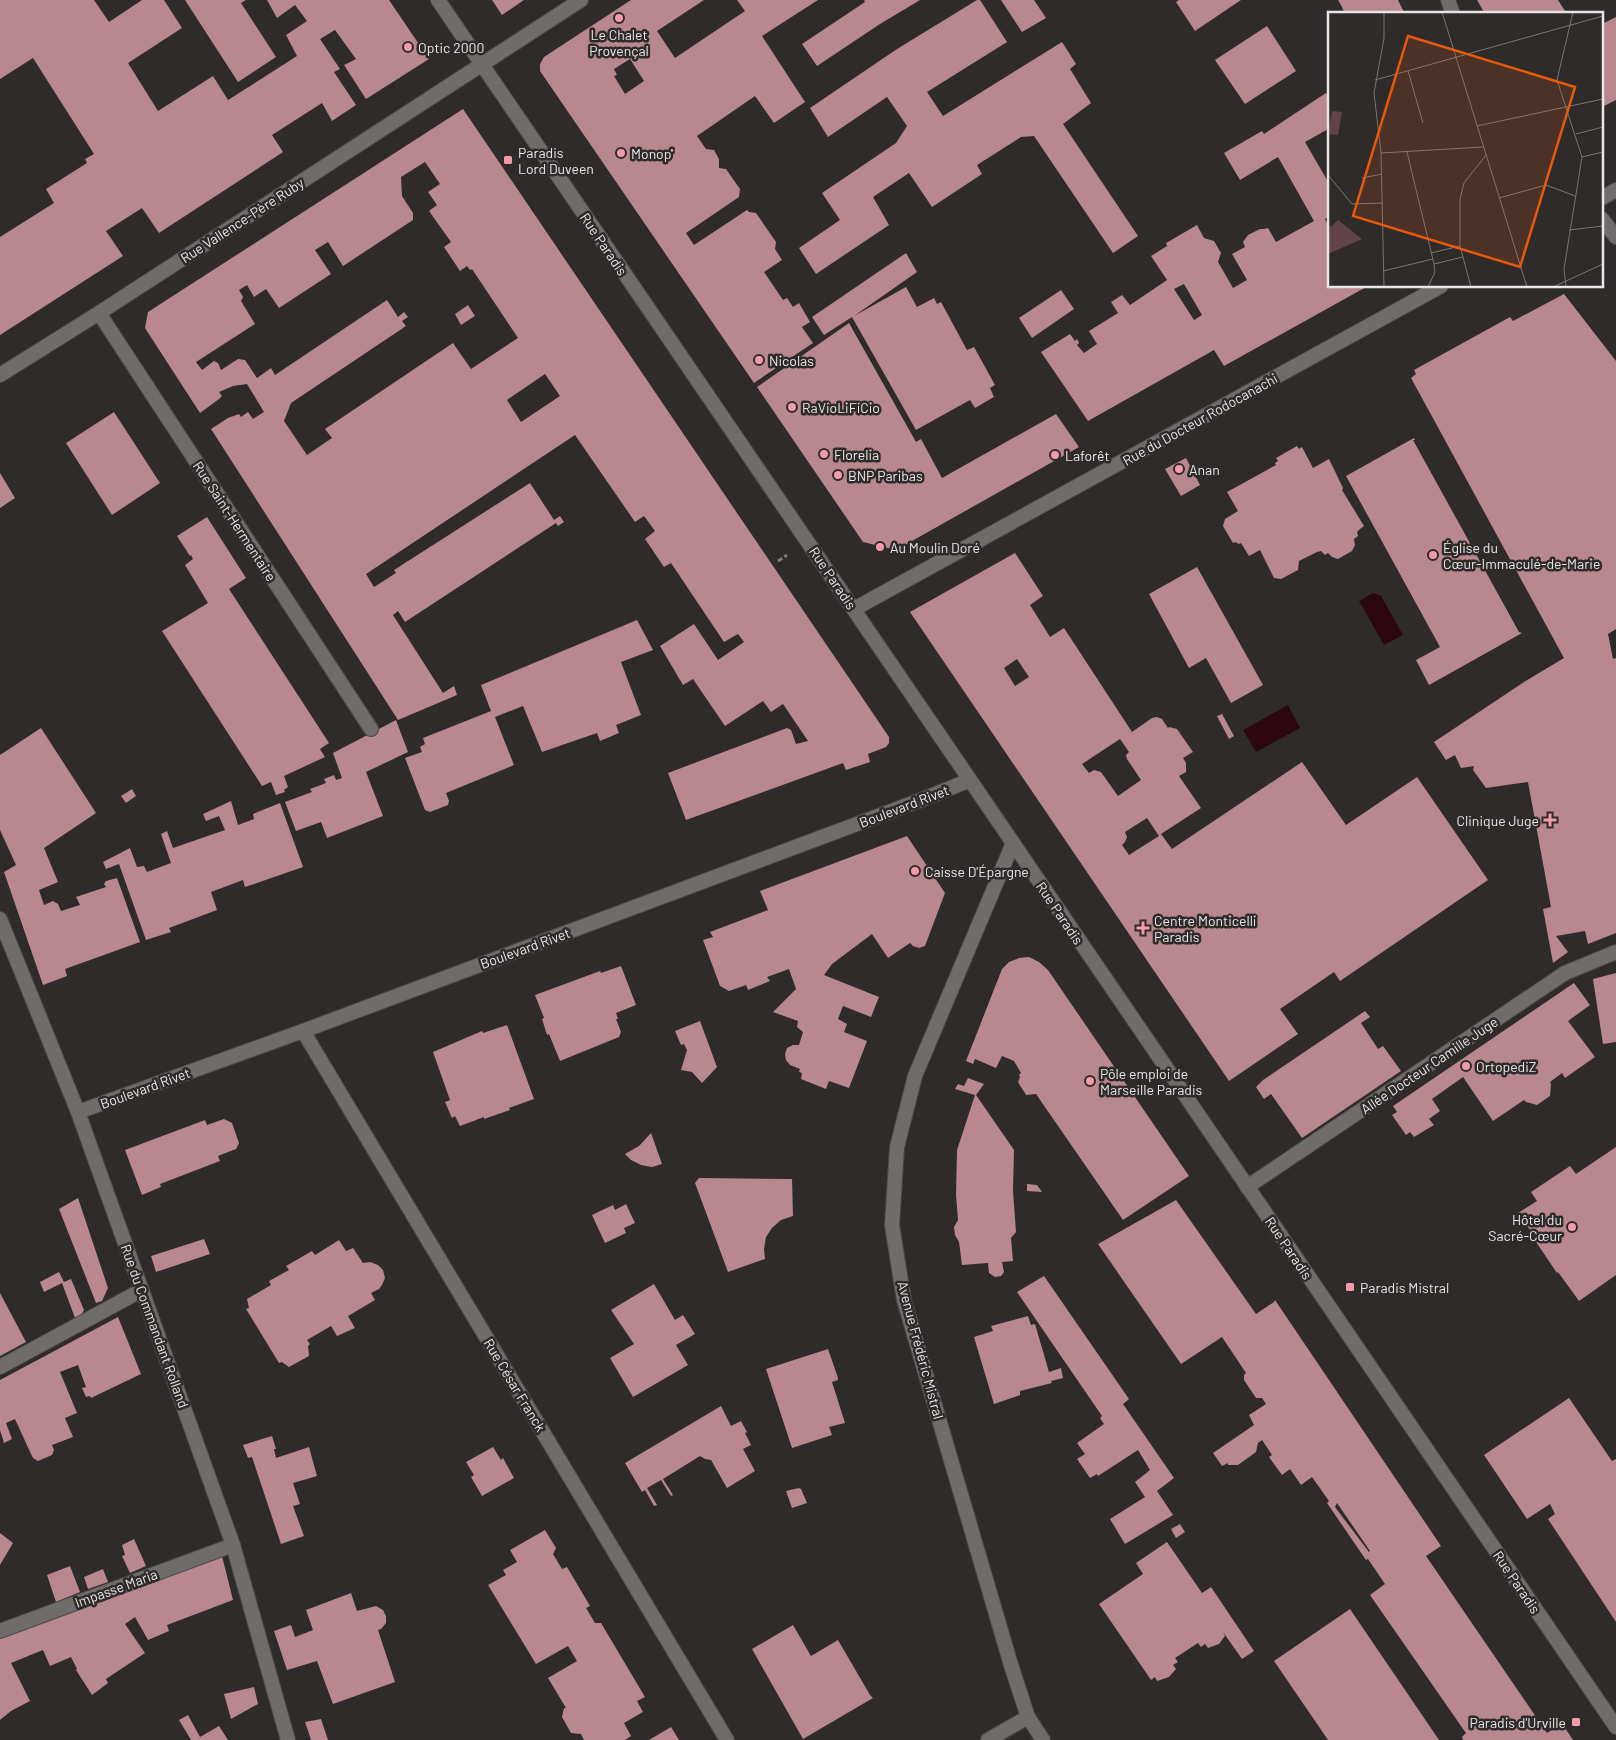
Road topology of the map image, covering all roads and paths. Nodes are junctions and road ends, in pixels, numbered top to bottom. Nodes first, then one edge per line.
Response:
1 (438, 0) edge
2 (581, 0) edge
3 (1448, 0) edge
4 (1452, 12) edge
5 (482, 64) junction
6 (1616, 190) edge
7 (1604, 197) edge
8 (1604, 222) edge
9 (1616, 237) edge
10 (1437, 288) edge
11 (99, 313) junction
12 (0, 375) edge
13 (854, 610) junction
14 (371, 729) dead end
15 (970, 780) junction
16 (1013, 843) junction
17 (0, 919) edge
18 (1616, 952) edge
19 (303, 1031) junction
20 (78, 1112) junction
21 (1247, 1187) junction
22 (142, 1290) junction
23 (0, 1367) edge
24 (232, 1545) junction
25 (0, 1631) edge
26 (1028, 1717) junction
27 (1616, 1727) edge
28 (288, 1740) edge
29 (727, 1740) edge
30 (988, 1740) edge
31 (1044, 1740) edge

1 - 5 street, Rue Paradis
2 - 5 street, Rue Vallence-Père Ruby
3 - 4 street
5 - 11 street, Rue Vallence-Père Ruby
5 - 13 street, Rue Paradis
6 - 7 street
8 - 9 street
10 - 13 street, Rue du Docteur Rodocanachi
11 - 12 street, Rue Vallence-Père Ruby
11 - 14 street, Rue Saint-Hermentaire
13 - 15 street, Rue Paradis
15 - 16 street, Rue Paradis
15 - 19 street, Boulevard Rivet
16 - 21 street, Rue Paradis
16 - 26 street, Avenue Frédéric Mistral
17 - 20 street, Rue du Commandant Rolland
18 - 21 street, Allée Docteur Camille Juge
19 - 20 street, Boulevard Rivet
19 - 29 street, Rue César Franck
20 - 22 street, Rue du Commandant Rolland
21 - 27 street, Rue Paradis
22 - 23 street
22 - 24 street, Rue du Commandant Rolland
24 - 25 street, Impasse Maria
24 - 28 street, Rue du Commandant Rolland
26 - 30 street
26 - 31 street, Avenue Frédéric Mistral

